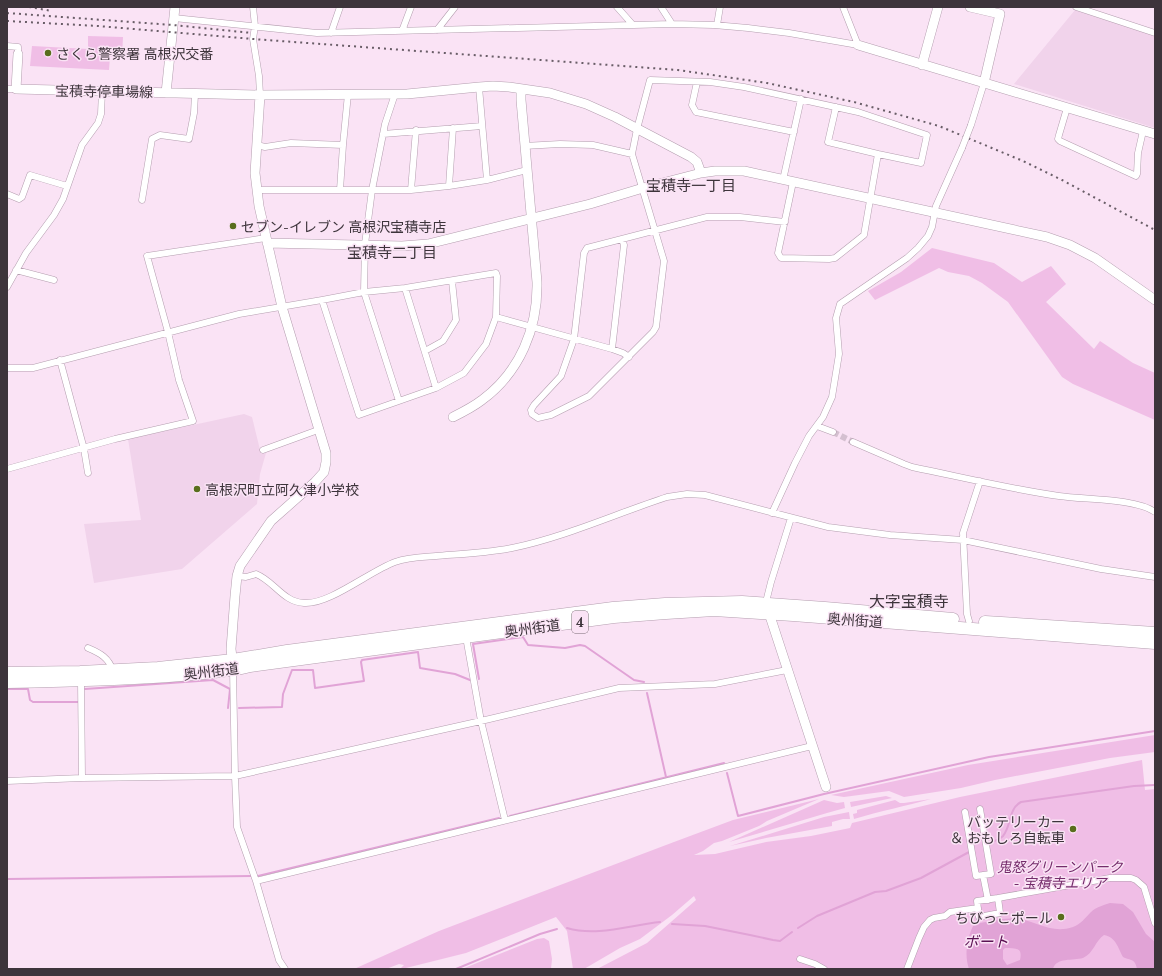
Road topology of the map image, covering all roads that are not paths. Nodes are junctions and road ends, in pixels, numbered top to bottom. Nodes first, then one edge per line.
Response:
1 (175, 7) edge
2 (253, 7) edge
3 (340, 7) edge
4 (411, 7) edge
5 (455, 7) edge
6 (617, 7) edge
7 (661, 7) edge
8 (720, 7) edge
9 (843, 7) edge
10 (938, 7) edge
11 (970, 7) edge
12 (1076, 7) edge
13 (1001, 11) edge
14 (174, 18) junction
15 (672, 24) junction
16 (633, 25) junction
17 (717, 25) junction
18 (255, 26) junction
19 (437, 30) junction
20 (402, 31) junction
21 (331, 33) junction
22 (1155, 33) edge
23 (858, 45) junction
24 (7, 46) edge
25 (18, 54) joint
26 (922, 65) junction
27 (697, 82) junction
28 (984, 83) junction
29 (479, 87) junction
30 (12, 89) edge
31 (521, 89) junction
32 (102, 92) junction
33 (166, 93) junction
34 (195, 94) junction
35 (348, 94) junction
36 (395, 94) junction
37 (260, 95) junction
38 (801, 99) junction
39 (836, 107) junction
40 (1067, 108) junction
41 (482, 126) junction
42 (453, 128) junction
43 (637, 129) junction
44 (416, 130) junction
45 (1143, 131) junction
46 (794, 132) junction
47 (383, 134) junction
48 (1155, 134) edge
49 (257, 145) junction
50 (343, 145) junction
51 (524, 146) junction
52 (632, 154) junction
53 (878, 154) junction
54 (527, 170) junction
55 (701, 173) junction
56 (487, 180) junction
57 (783, 180) junction
58 (793, 182) junction
59 (67, 186) junction
60 (449, 186) junction
61 (643, 188) junction
62 (257, 190) junction
63 (340, 190) junction
64 (372, 190) junction
65 (411, 190) junction
66 (7, 194) edge
67 (871, 198) junction
68 (142, 200) dead end
69 (934, 213) junction
70 (531, 217) junction
71 (785, 222) junction
72 (655, 230) junction
73 (622, 239) junction
74 (266, 241) junction
75 (365, 244) junction
76 (16, 270) junction
77 (54, 280) dead end
78 (452, 280) junction
79 (7, 287) edge
80 (405, 288) junction
81 (364, 292) junction
82 (322, 300) junction
83 (1155, 300) edge
84 (282, 306) junction
85 (496, 317) junction
86 (532, 327) junction
87 (168, 332) junction
88 (574, 339) junction
89 (612, 349) junction
90 (425, 351) junction
91 (629, 357) junction
92 (60, 360) junction
93 (7, 368) edge
94 (436, 388) junction
95 (399, 401) junction
96 (453, 417) dead end
97 (817, 426) junction
98 (318, 430) junction
99 (833, 432) tunnel mouth
100 (852, 442) tunnel mouth
101 (84, 449) junction
102 (263, 450) dead end
103 (7, 469) edge
104 (88, 473) dead end
105 (980, 481) junction
106 (1155, 512) edge
107 (772, 513) junction
108 (791, 518) junction
109 (963, 540) junction
110 (237, 576) junction
111 (1155, 577) edge
112 (768, 608) junction
113 (969, 621) junction
114 (1155, 633) edge
115 (466, 637) junction
116 (1155, 643) edge
117 (88, 648) dead end
118 (233, 665) junction
119 (113, 670) junction
120 (787, 670) junction
121 (7, 673) edge
122 (81, 681) junction
123 (7, 682) edge
124 (481, 720) junction
125 (812, 746) junction
126 (235, 776) junction
127 (82, 778) junction
128 (7, 781) edge
129 (826, 787) dead end
130 (980, 809) dead end
131 (965, 812) dead end
132 (505, 820) junction
133 (983, 875) junction
134 (256, 881) junction
135 (998, 898) junction
136 (988, 900) junction
137 (1153, 906) edge
138 (978, 908) junction
139 (1155, 923) edge
140 (800, 959) dead end
141 (286, 969) edge
142 (824, 969) edge
143 (907, 969) edge

1 - 14 street, 宝積寺停車場線
2 - 18 street
3 - 21 street
4 - 20 street
5 - 19 street
6 - 16 street
7 - 15 street
8 - 17 street
9 - 23 street
10 - 26 street
11 - 13 street
12 - 22 street
13 - 28 street
14 - 18 street
14 - 33 street, 宝積寺停車場線
15 - 16 street
15 - 17 street
16 - 19 street
17 - 23 street
18 - 21 street
18 - 37 street
19 - 20 street
20 - 21 street
23 - 26 street
24 - 25 street
25 - 30 street, 宝積寺停車場線
26 - 28 street
27 - 38 street
27 - 43 street
27 - 46 street
28 - 40 street
28 - 69 street, bridge
29 - 31 street
29 - 36 street
29 - 41 street
30 - 32 street, 宝積寺停車場線
31 - 43 street
31 - 51 street
32 - 33 street, 宝積寺停車場線
32 - 59 street
33 - 34 street
34 - 37 street
34 - 68 street
35 - 36 street
35 - 37 street
35 - 50 street
36 - 47 street
37 - 49 street
38 - 39 street
38 - 46 street
39 - 53 street
39 - 53 street
40 - 45 street
40 - 45 street
41 - 42 street
41 - 56 street
42 - 44 street
42 - 60 street
43 - 52 street
43 - 55 street
44 - 47 street
44 - 65 street
45 - 48 street
46 - 57 street
47 - 64 street
49 - 50 street
49 - 62 street
50 - 63 street
51 - 52 street
51 - 54 street
52 - 61 street
53 - 67 street
54 - 56 street
54 - 70 street
55 - 57 street
55 - 61 street
56 - 60 street
57 - 58 street
58 - 67 street
58 - 71 street
59 - 66 street
59 - 76 street
60 - 65 street
61 - 70 street
61 - 72 street
62 - 63 street
62 - 74 street
63 - 64 street
64 - 65 street
64 - 75 street
67 - 69 street
67 - 71 street
69 - 83 street
69 - 97 street
70 - 75 street
70 - 86 street
71 - 72 street
72 - 73 street
72 - 91 street
73 - 88 street
73 - 89 street
74 - 75 street
74 - 84 street
74 - 87 street
75 - 81 street
76 - 77 street
76 - 79 street
78 - 80 street
78 - 85 street
78 - 90 street
80 - 81 street
80 - 90 street
81 - 82 street
81 - 95 street
82 - 84 street
82 - 95 street
84 - 87 street
84 - 98 street
85 - 86 street
85 - 94 street
86 - 88 street
86 - 96 street
87 - 92 street
87 - 101 street
88 - 89 street
88 - 91 street
89 - 91 street
90 - 94 street
92 - 93 street
92 - 101 street
94 - 95 street
97 - 99 street
97 - 107 street
98 - 102 street
98 - 110 street
100 - 105 street
101 - 103 street
101 - 104 street
105 - 106 street
105 - 109 street
107 - 108 street
107 - 110 street
108 - 109 street
108 - 112 street
109 - 111 street
109 - 113 street
110 - 118 street
112 - 113 highway, 奥州街道 / 4
112 - 115 highway, 奥州街道 / 4
112 - 116 highway, 奥州街道 / 4
112 - 118 highway, 奥州街道 / 4
112 - 120 street
113 - 114 highway, 奥州街道 / 4
115 - 118 highway, 奥州街道 / 4
115 - 124 street
117 - 119 street
118 - 119 highway, 奥州街道 / 4
118 - 122 highway, 奥州街道 / 4
118 - 126 street
119 - 121 highway, 奥州街道 / 4
120 - 124 street
120 - 125 street
122 - 123 highway, 奥州街道 / 4
122 - 127 street
124 - 126 street
124 - 132 street
125 - 129 street
125 - 132 street
126 - 127 street
126 - 134 street
127 - 128 street
130 - 133 street
131 - 133 street
132 - 134 street
133 - 136 street
134 - 141 street
135 - 136 street
135 - 137 street
135 - 138 street
136 - 138 street
137 - 139 street
138 - 143 street
140 - 142 street

